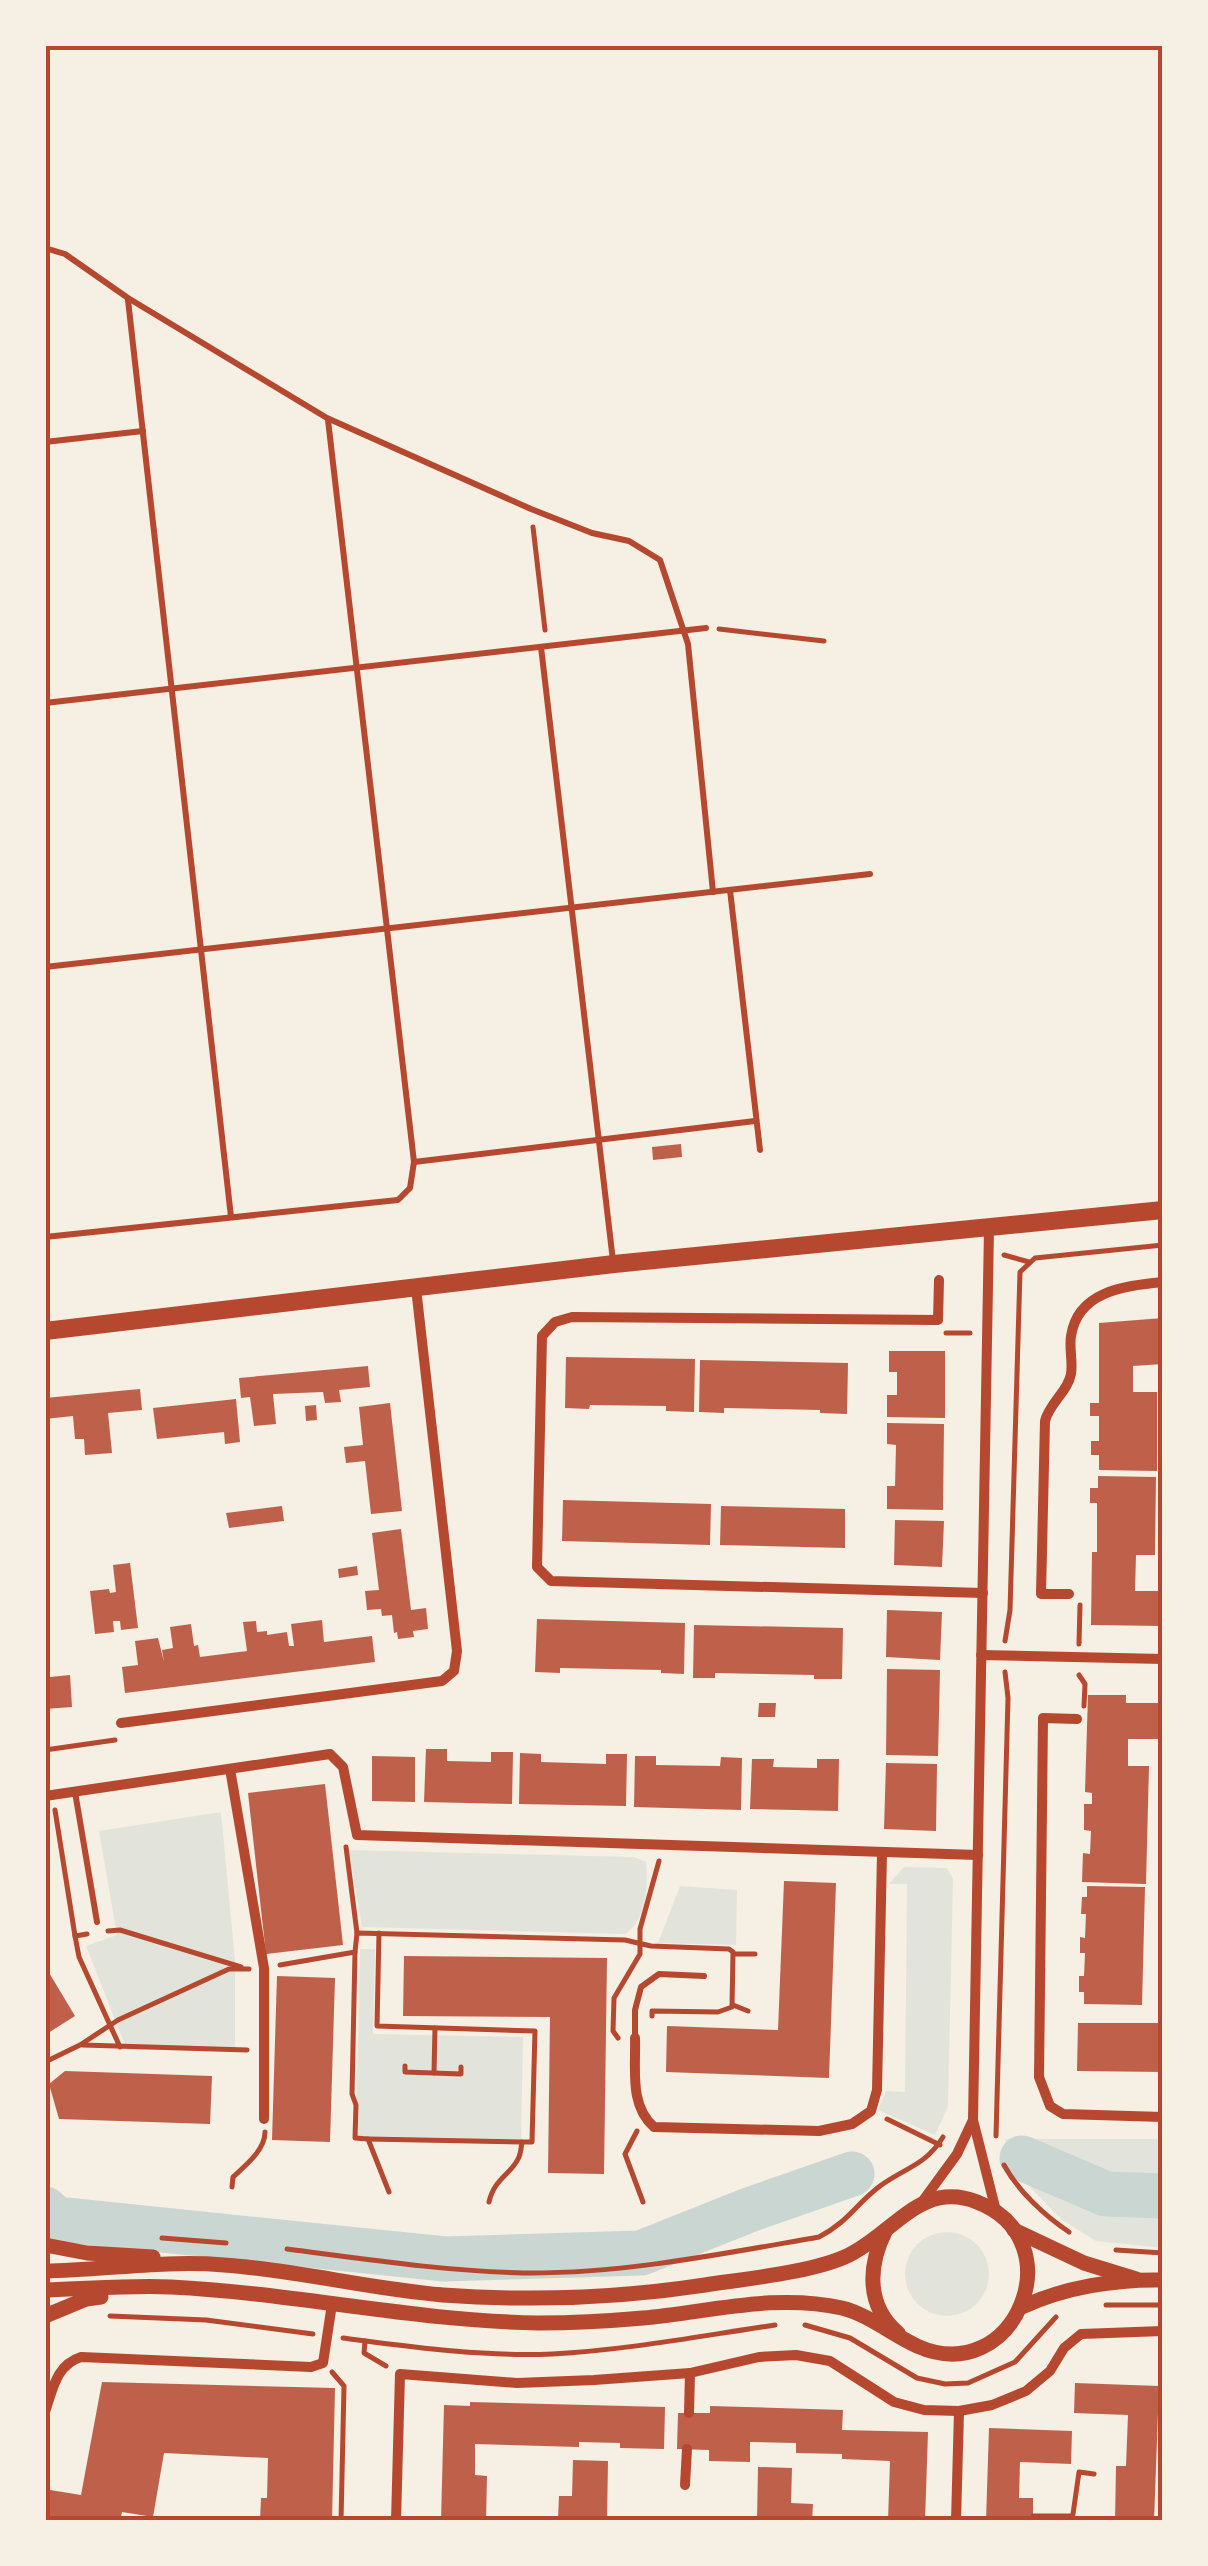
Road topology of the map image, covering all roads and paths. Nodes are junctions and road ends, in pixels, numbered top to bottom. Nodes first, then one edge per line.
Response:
1 (45, 248) edge
2 (128, 298) junction
3 (328, 418) junction
4 (143, 430) junction
5 (45, 442) edge
6 (531, 509) junction
7 (706, 628) joint
8 (684, 630) junction
9 (824, 641) dead end
10 (544, 647) junction
11 (358, 668) junction
12 (172, 689) junction
13 (45, 704) edge
14 (870, 874) dead end
15 (730, 890) junction
16 (713, 892) junction
17 (571, 908) junction
18 (387, 928) junction
19 (201, 950) junction
20 (45, 967) edge
21 (755, 1121) junction
22 (599, 1140) junction
23 (760, 1150) dead end
24 (414, 1162) junction
25 (1163, 1210) edge
26 (231, 1217) junction
27 (45, 1226) edge
28 (989, 1229) junction
29 (46, 1237) edge
30 (1163, 1246) edge
31 (1010, 1255) dead end
32 (1029, 1262) junction
33 (614, 1264) junction
34 (939, 1280) dead end
35 (1163, 1282) edge
36 (416, 1288) junction
37 (938, 1320) junction
38 (45, 1331) edge
39 (987, 1334) junction
40 (982, 1593) junction
41 (1069, 1594) dead end
42 (1006, 1628) dead end
43 (982, 1655) junction
44 (1163, 1659) edge
45 (1077, 1719) dead end
46 (121, 1723) joint
47 (45, 1750) edge
48 (230, 1769) junction
49 (75, 1792) junction
50 (49, 1796) edge
51 (357, 1835) junction
52 (660, 1846) junction
53 (882, 1853) junction
54 (978, 1855) junction
55 (97, 1922) dead end
56 (105, 1932) dead end
57 (357, 1933) junction
58 (379, 1933) junction
59 (90, 1934) dead end
60 (76, 1936) junction
61 (640, 1943) junction
62 (355, 1952) junction
63 (734, 1954) junction
64 (756, 1954) dead end
65 (264, 1968) junction
66 (249, 1969) junction
67 (704, 1976) dead end
68 (732, 2005) junction
69 (748, 2011) dead end
70 (109, 2026) junction
71 (435, 2028) junction
72 (635, 2040) junction
73 (80, 2045) junction
74 (120, 2046) junction
75 (264, 2050) junction
76 (45, 2062) edge
77 (405, 2066) dead end
78 (461, 2067) dead end
79 (434, 2073) junction
80 (871, 2111) junction
81 (643, 2118) junction
82 (1163, 2118) edge
83 (264, 2119) joint
84 (973, 2120) junction
85 (948, 2131) dead end
86 (368, 2139) junction
87 (522, 2142) junction
88 (939, 2144) junction
89 (232, 2187) dead end
90 (388, 2192) dead end
91 (489, 2202) dead end
92 (643, 2202) dead end
93 (922, 2202) junction
94 (996, 2211) junction
95 (886, 2230) junction
96 (1014, 2230) junction
97 (148, 2237) dead end
98 (819, 2237) junction
99 (232, 2243) dead end
100 (45, 2246) edge
101 (820, 2246) dead end
102 (271, 2248) dead end
103 (222, 2264) junction
104 (45, 2271) edge
105 (1139, 2280) junction
106 (1163, 2280) edge
107 (170, 2287) junction
108 (45, 2290) edge
109 (332, 2304) junction
110 (1022, 2306) junction
111 (45, 2316) edge
112 (1163, 2331) edge
113 (365, 2341) dead end
114 (909, 2342) junction
115 (323, 2363) junction
116 (690, 2373) junction
117 (400, 2374) junction
118 (959, 2411) junction
119 (45, 2412) edge
120 (688, 2412) dead end
121 (687, 2449) dead end
122 (1094, 2474) dead end
123 (685, 2485) dead end
124 (1032, 2516) dead end
125 (1072, 2518) edge
126 (341, 2521) edge
127 (396, 2521) edge
128 (956, 2521) edge

1 - 2 lane
2 - 3 lane
2 - 4 lane
3 - 6 lane
3 - 11 lane
4 - 5 lane
4 - 12 lane
6 - 8 lane
6 - 10 path
7 - 8 lane
7 - 9 path
8 - 10 lane
8 - 16 lane
10 - 11 lane
10 - 17 lane
11 - 12 lane
11 - 18 lane
12 - 13 lane
12 - 19 lane
14 - 15 lane
15 - 16 lane
15 - 21 lane
16 - 17 lane
17 - 18 lane
17 - 22 lane
18 - 19 lane
18 - 24 lane
19 - 20 lane
19 - 26 lane
21 - 22 lane
21 - 23 lane
22 - 24 lane
22 - 33 lane
24 - 26 lane
25 - 28 main road
26 - 29 lane
27 - 29 lane
28 - 33 main road
28 - 39 street
30 - 32 path
31 - 32 path
32 - 42 path
33 - 36 main road
34 - 37 street
35 - 41 street
36 - 38 main road
36 - 46 street
37 - 39 path
37 - 40 street
39 - 40 street
40 - 43 street
43 - 44 street
43 - 54 street
45 - 82 street
46 - 47 path
48 - 49 street
48 - 51 street
48 - 65 street
49 - 50 street
49 - 55 lane
50 - 60 path
51 - 52 street
51 - 57 path
52 - 53 street
52 - 61 path
53 - 54 street
53 - 80 street
54 - 84 street
56 - 66 path
57 - 58 path
57 - 62 path
58 - 61 path
58 - 71 path
59 - 60 path
60 - 70 path
61 - 63 path
61 - 72 path
62 - 65 path
62 - 86 path
63 - 64 path
63 - 68 path
65 - 66 path
65 - 75 street
66 - 70 path
67 - 72 lane
68 - 69 path
68 - 72 path
70 - 73 path
70 - 74 path
71 - 79 path
71 - 87 path
72 - 81 street
73 - 74 path
73 - 76 path
74 - 75 path
75 - 83 street
77 - 79 path
78 - 79 path
80 - 81 street
80 - 88 path
81 - 92 path
83 - 89 path
84 - 93 street
84 - 94 street
85 - 88 path
86 - 87 path
86 - 90 path
87 - 91 path
88 - 98 path
93 - 94 street
93 - 95 street
94 - 96 street
95 - 103 street
95 - 114 street
96 - 105 street
96 - 110 street
97 - 99 path
98 - 101 path
98 - 102 path
100 - 103 street
103 - 104 street
105 - 106 street
105 - 110 street
107 - 108 street
107 - 109 street
107 - 111 street
109 - 114 street
109 - 115 street
110 - 114 street
112 - 118 street
113 - 117 path
115 - 119 street
115 - 126 path
116 - 117 street
116 - 118 street
116 - 120 street
117 - 127 street
118 - 128 street
121 - 123 street
122 - 125 path
124 - 125 path

